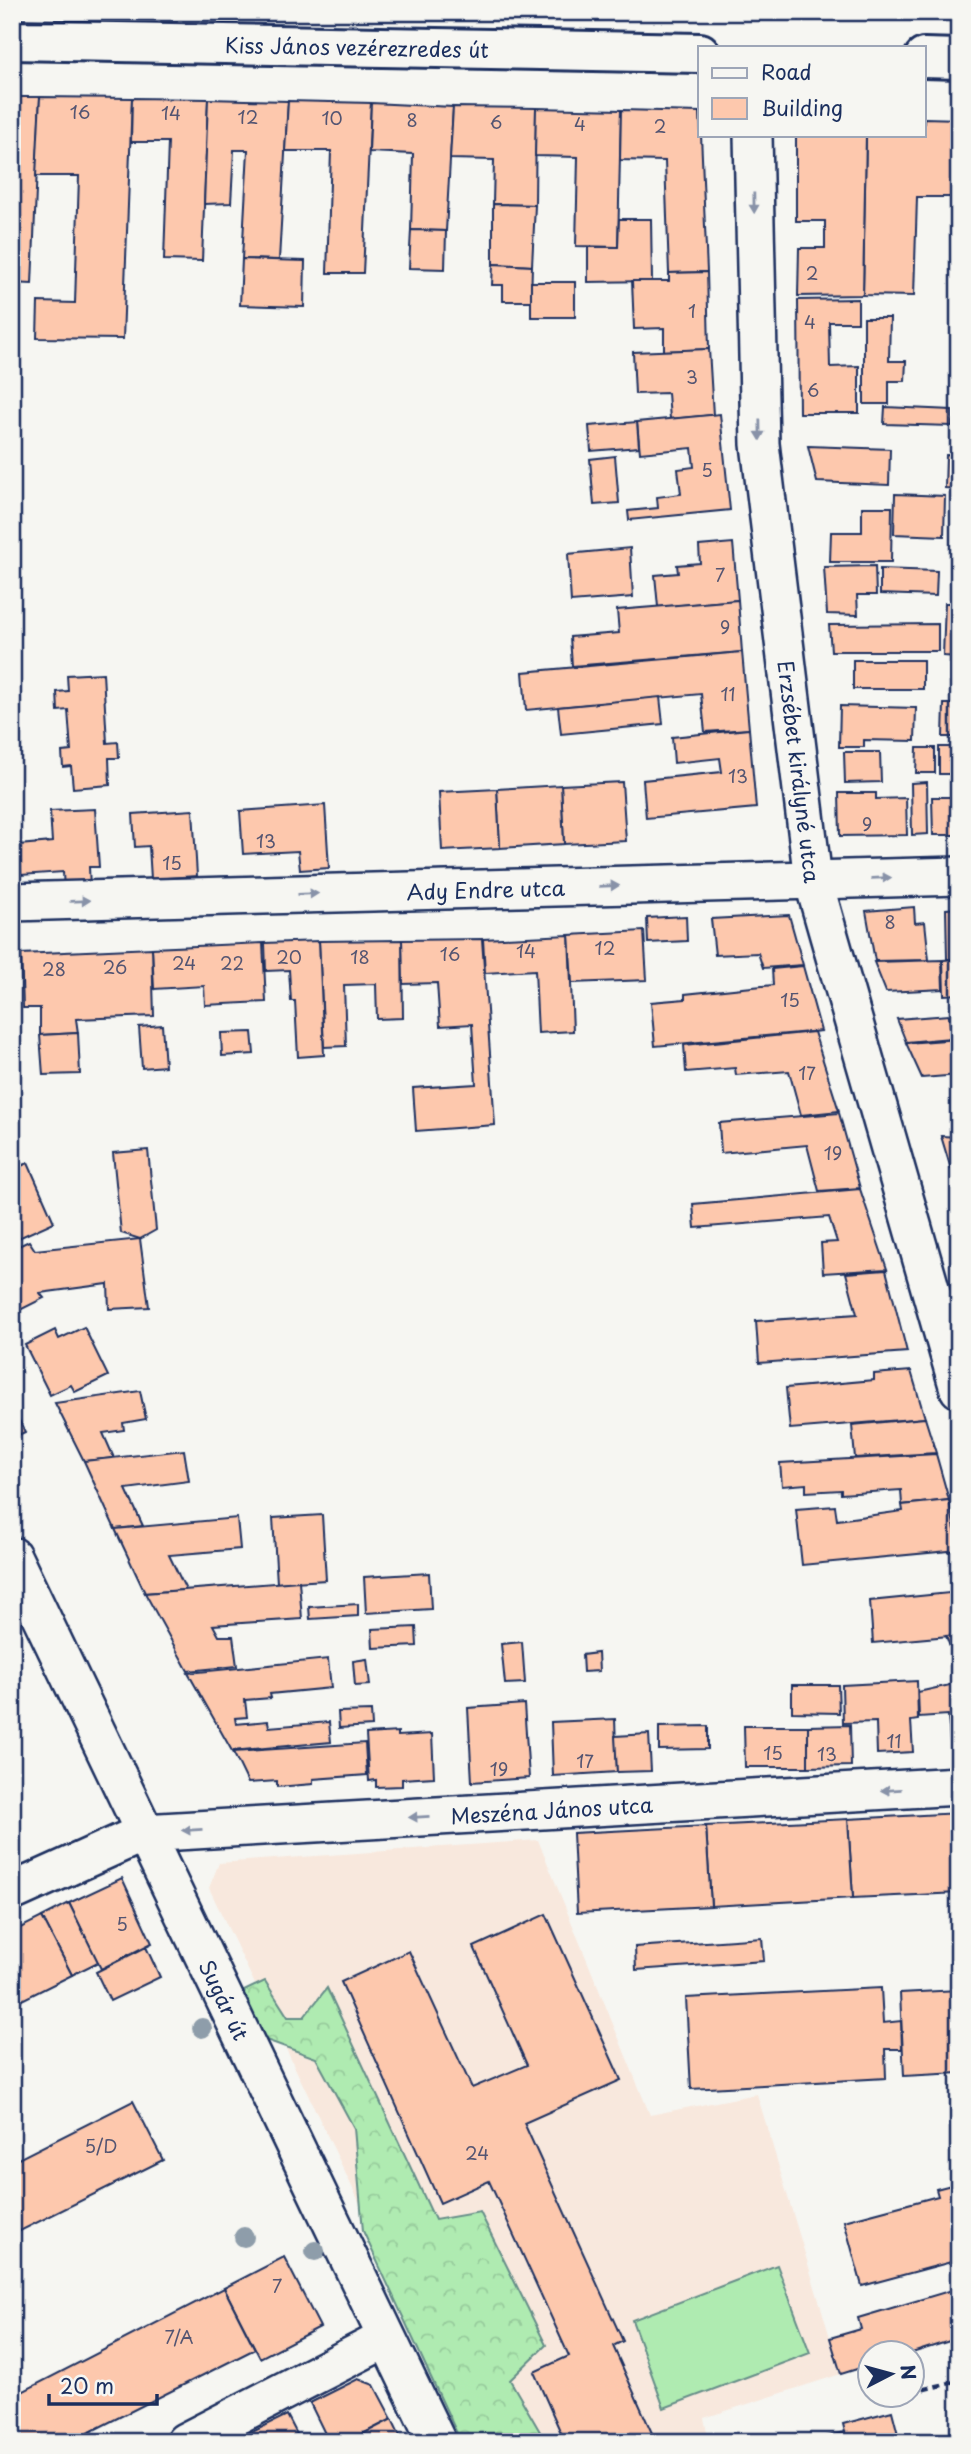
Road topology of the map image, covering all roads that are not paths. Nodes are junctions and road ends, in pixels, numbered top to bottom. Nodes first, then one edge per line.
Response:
1 (12, 40) edge
2 (698, 53) edge
3 (926, 58) edge
4 (959, 59) edge
5 (752, 136) edge
6 (959, 876) edge
7 (813, 880) junction
8 (12, 902) edge
9 (959, 1389) edge
10 (12, 1556) edge
11 (959, 1786) edge
12 (143, 1833) junction
13 (12, 1892) edge
14 (386, 2339) junction
15 (185, 2442) edge
16 (438, 2442) edge

1 - 2 main road, Kiss János vezérezredes út
3 - 4 main road
5 -> 7 street, Erzsébet királyné utca
7 -> 6 street, Ady Endre utca
8 -> 7 street, Ady Endre utca
7 - 9 street, Erzsébet királyné utca
10 - 12 street, Sugár út
11 -> 12 street, Meszéna János utca
12 - 13 street
12 - 14 street, Sugár út
14 - 15 street
14 - 16 street, Sugár út

